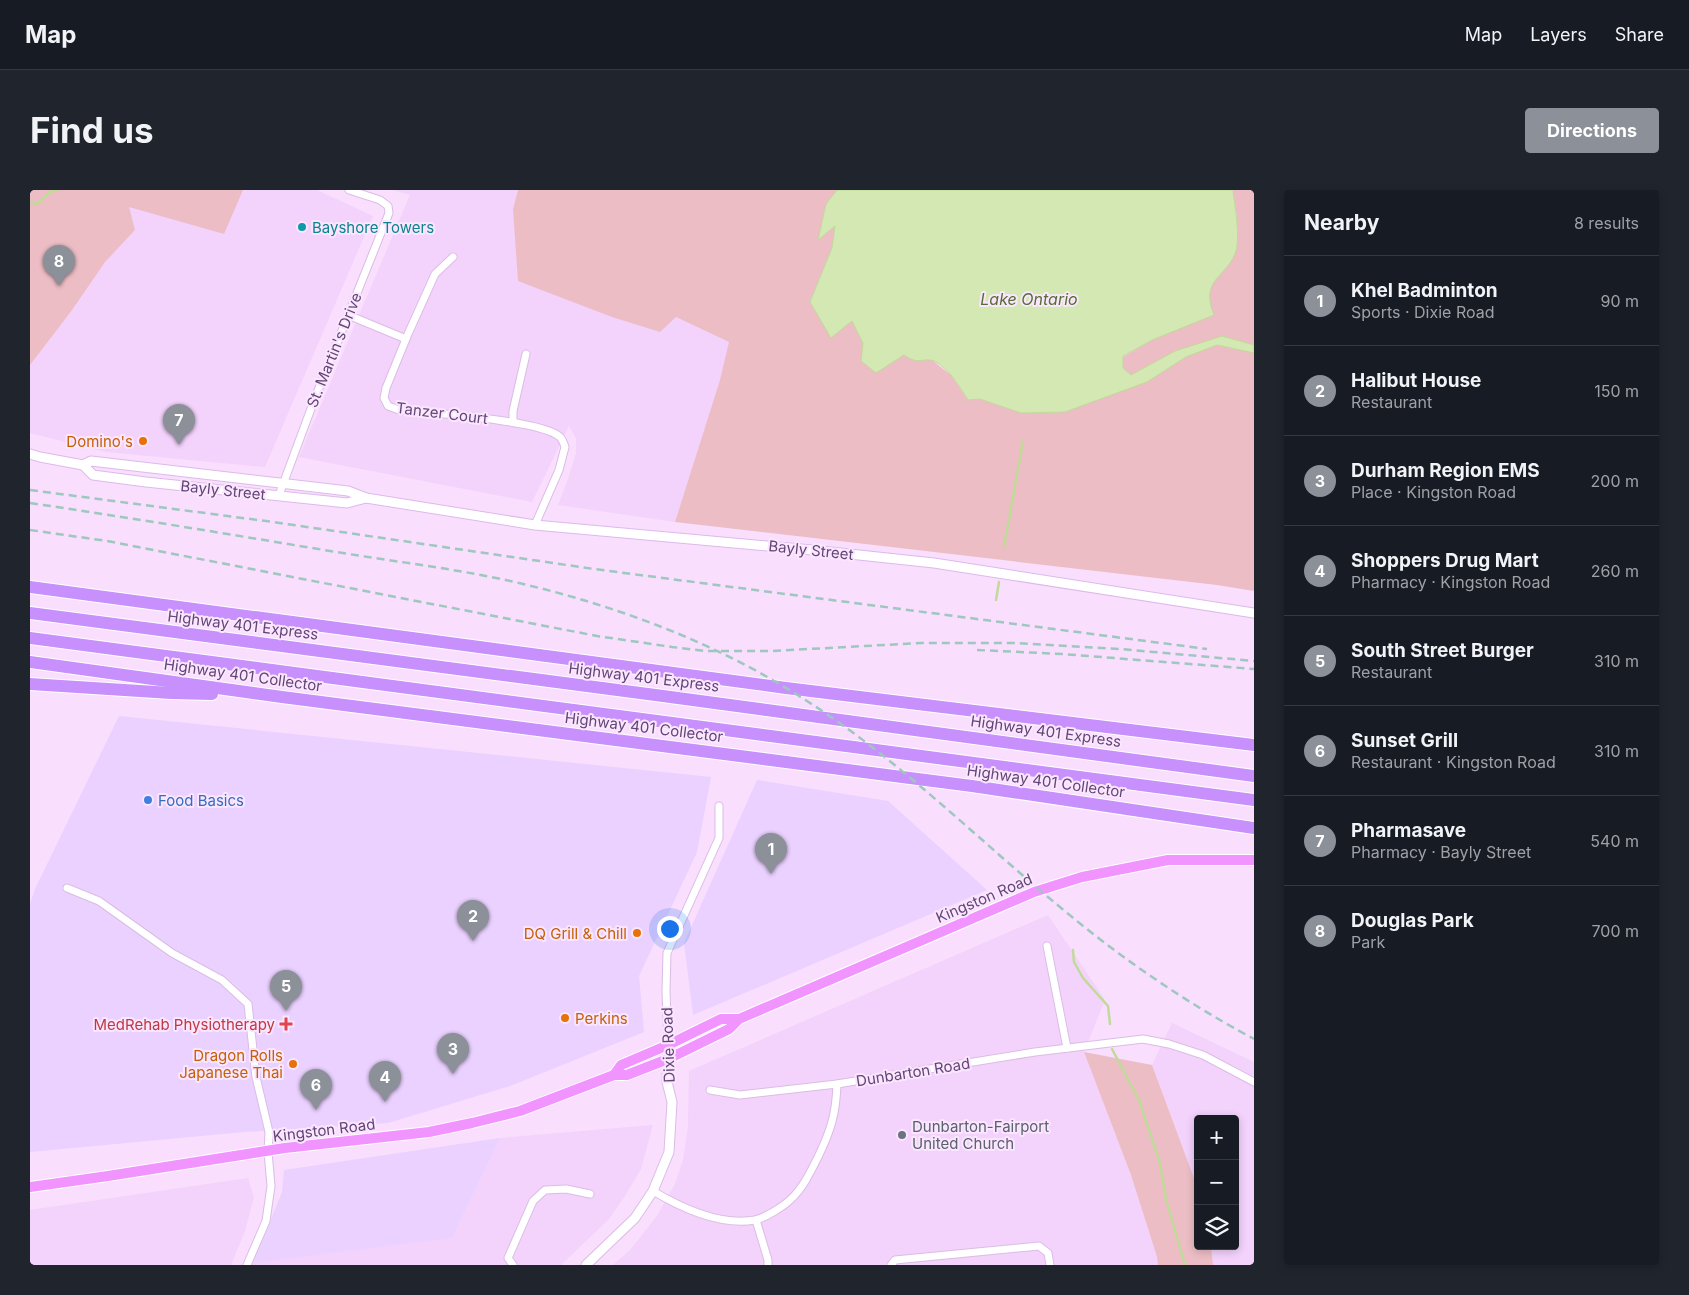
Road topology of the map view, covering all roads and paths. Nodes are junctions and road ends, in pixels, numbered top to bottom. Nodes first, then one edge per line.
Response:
1 (349, 190) edge
2 (453, 257) dead end
3 (348, 315) junction
4 (406, 339) junction
5 (526, 354) dead end
6 (513, 422) junction
7 (30, 454) edge
8 (83, 466) junction
9 (283, 484) junction
10 (280, 495) junction
11 (366, 498) junction
12 (535, 525) junction
13 (30, 587) edge
14 (30, 613) edge
15 (1254, 613) edge
16 (30, 638) edge
17 (30, 662) edge
18 (30, 684) edge
19 (282, 697) junction
20 (1254, 745) edge
21 (1254, 776) edge
22 (1254, 800) edge
23 (719, 806) dead end
24 (1254, 828) edge
25 (1254, 860) edge
26 (67, 888) dead end
27 (1047, 946) dead end
28 (739, 1019) junction
29 (668, 1045) junction
30 (1067, 1048) junction
31 (668, 1059) junction
32 (614, 1075) junction
33 (1254, 1082) edge
34 (838, 1084) junction
35 (710, 1090) dead end
36 (268, 1152) junction
37 (30, 1187) edge
38 (654, 1191) junction
39 (590, 1194) dead end
40 (756, 1220) junction
41 (247, 1265) edge
42 (513, 1265) edge
43 (586, 1265) edge
44 (768, 1265) edge
45 (891, 1265) edge
46 (1050, 1265) edge

1 - 3 street, St. Martin's Drive
2 - 4 street, Tanzer Court
3 - 4 street
3 - 9 street, St. Martin's Drive
4 - 6 street, Tanzer Court
5 - 6 street
6 - 12 street, Tanzer Court
7 - 8 main road, Bayly Street
8 - 9 main road, Bayly Street
8 - 10 main road, Bayly Street
9 - 10 street, St. Martin's Drive
9 - 11 main road, Bayly Street
10 - 11 main road, Bayly Street
11 - 12 main road, Bayly Street
12 - 15 main road, Bayly Street
13 - 20 highway
14 - 21 highway, Highway 401 Express
16 - 22 highway
17 - 19 highway, Highway 401 Collector
18 - 19 highway
19 - 24 highway, Highway 401 Collector
23 - 29 street, Dixie Road
25 - 28 main road, Kingston Road
26 - 36 street
27 - 30 street
28 - 29 main road, Kingston Road
28 - 31 main road, Kingston Road
29 - 31 main road, Dixie Road
29 - 32 main road, Kingston Road
30 - 33 street, Dunbarton Road
30 - 34 street, Dunbarton Road
31 - 32 main road, Kingston Road
31 - 38 main road, Dixie Road
32 - 36 main road, Kingston Road
34 - 35 street
34 - 40 street, Dunbarton Road
36 - 37 main road, Kingston Road
36 - 41 street
38 - 40 street, Dunbarton Road
38 - 43 main road, Dixie Road
39 - 42 street
40 - 44 street
45 - 46 street

